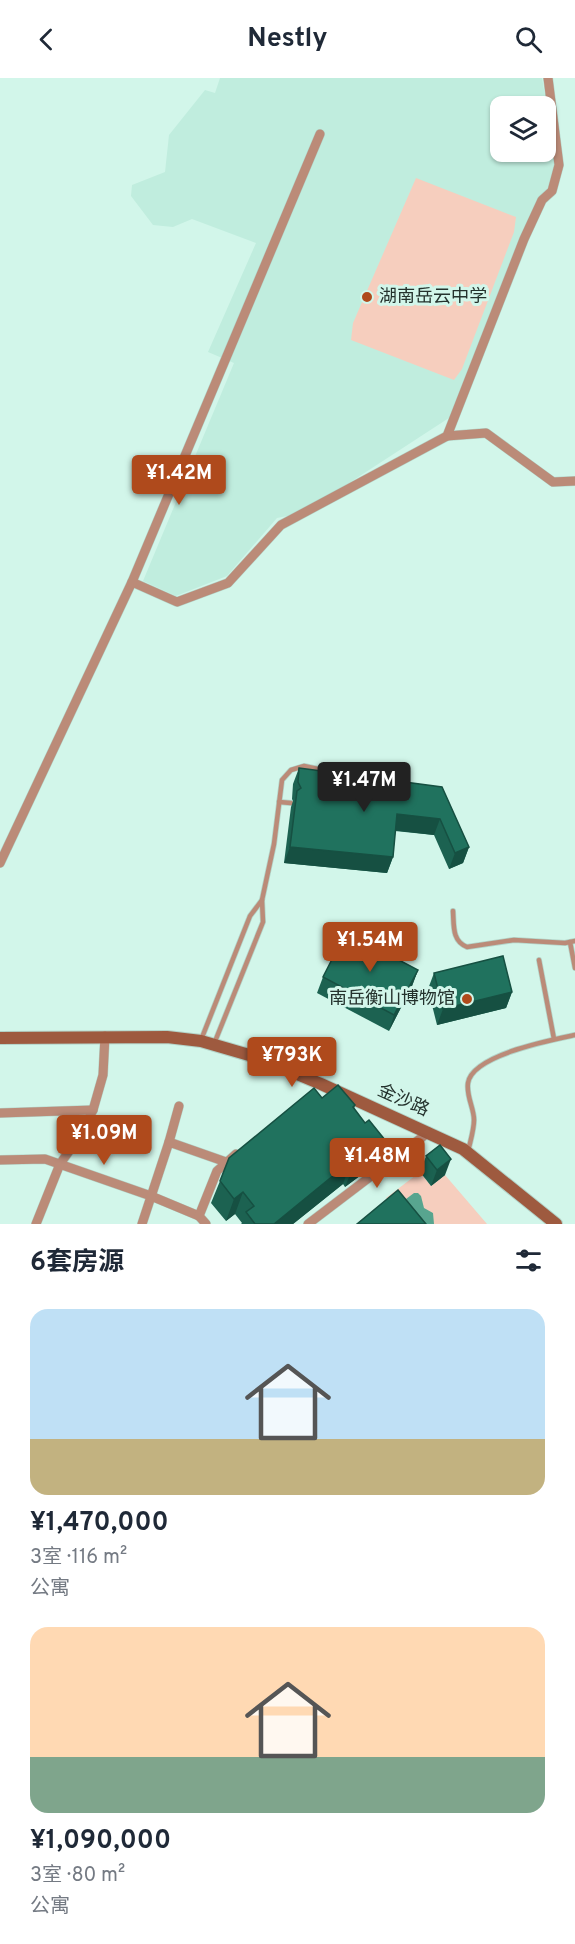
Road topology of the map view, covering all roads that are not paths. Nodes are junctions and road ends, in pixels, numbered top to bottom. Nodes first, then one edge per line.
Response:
1 (548, 78) edge
2 (320, 134) dead end
3 (447, 436) junction
4 (575, 481) edge
5 (132, 582) junction
6 (355, 777) edge
7 (279, 802) junction
8 (291, 803) dead end
9 (0, 863) edge
10 (262, 900) junction
11 (453, 911) dead end
12 (573, 941) edge
13 (539, 960) dead end
14 (575, 968) edge
15 (575, 1035) edge
16 (105, 1036) junction
17 (0, 1038) edge
18 (554, 1039) junction
19 (201, 1041) junction
20 (214, 1044) junction
21 (179, 1106) dead end
22 (93, 1110) junction
23 (0, 1113) edge
24 (429, 1132) junction
25 (169, 1142) junction
26 (243, 1148) edge
27 (468, 1152) junction
28 (0, 1160) edge
29 (226, 1162) junction
30 (60, 1164) junction
31 (151, 1196) junction
32 (199, 1216) junction
33 (36, 1224) edge
34 (142, 1224) edge
35 (206, 1224) edge
36 (308, 1224) edge
37 (556, 1224) edge

1 - 3 street
2 - 5 street
3 - 4 street
3 - 5 street
5 - 9 street
6 - 7 lane
7 - 8 lane
7 - 10 lane
10 - 19 lane
10 - 20 lane
11 - 12 lane
12 - 14 lane
13 - 18 lane
15 - 18 lane
16 - 17 main road, 金沙路
16 - 19 main road, 金沙路
16 - 22 street
18 - 27 lane
19 - 20 main road, 金沙路
20 - 24 main road, 金沙路
21 - 25 street
22 - 23 street
22 - 30 street
24 - 27 main road, 金沙路
24 - 36 street
25 - 29 street
25 - 31 street
26 - 29 street
27 - 37 main road, 金沙路
28 - 30 street
29 - 32 street
30 - 31 street
30 - 33 street
31 - 32 street
31 - 34 street
32 - 35 street

